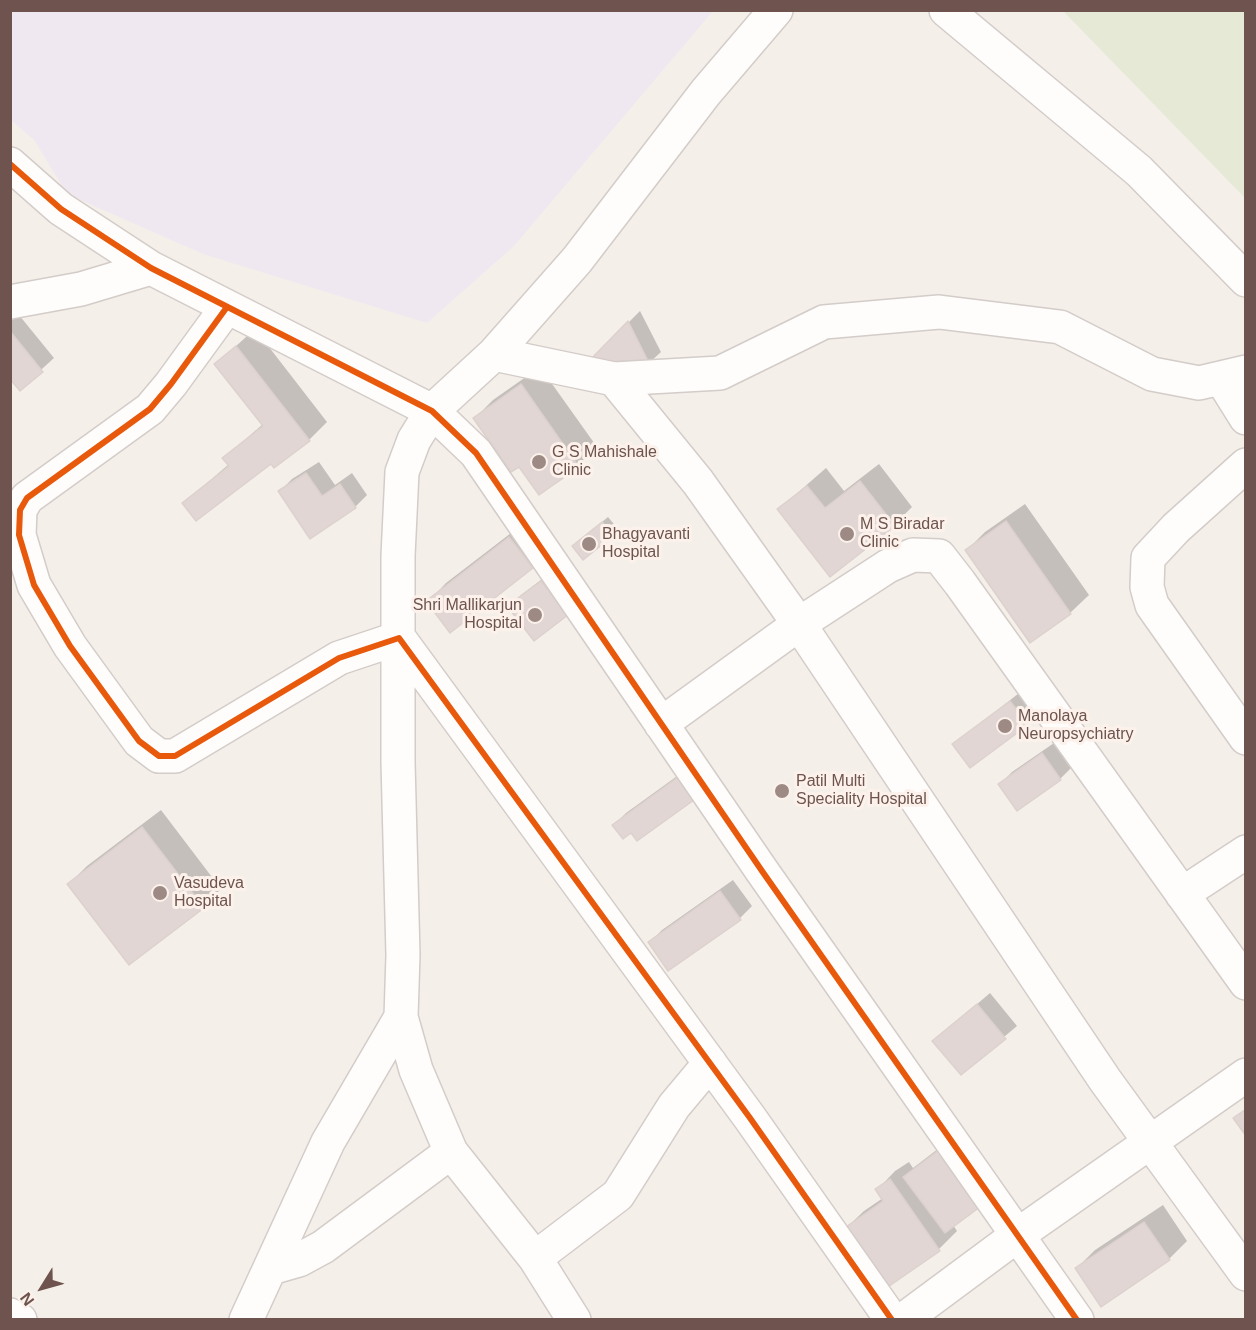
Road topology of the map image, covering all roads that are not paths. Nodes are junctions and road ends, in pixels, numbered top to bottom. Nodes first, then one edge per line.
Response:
1 (776, 10) edge
2 (946, 10) edge
3 (15, 177) edge
4 (151, 268) junction
5 (1245, 280) edge
6 (10, 302) edge
7 (227, 307) junction
8 (494, 354) junction
9 (1233, 375) edge
10 (614, 379) junction
11 (432, 411) junction
12 (1245, 418) edge
13 (1245, 465) edge
14 (799, 624) junction
15 (399, 638) junction
16 (661, 724) junction
17 (1245, 738) edge
18 (1245, 852) edge
19 (1182, 894) junction
20 (1245, 983) edge
21 (401, 1017) junction
22 (710, 1063) junction
23 (1245, 1075) edge
24 (1150, 1142) junction
25 (451, 1152) junction
26 (1019, 1234) junction
27 (535, 1258) junction
28 (271, 1268) junction
29 (1245, 1274) edge
30 (10, 1315) edge
31 (566, 1317) edge
32 (21, 1320) edge
33 (246, 1320) edge
34 (891, 1320) edge
35 (903, 1320) edge
36 (1077, 1320) edge

1 - 8 street
2 - 5 street
3 - 4 street
4 - 6 street
4 - 7 street
7 - 11 street
7 - 15 street
8 - 10 street
8 - 11 street
9 - 10 street
9 - 12 street
10 - 14 street
11 - 15 street
11 - 16 street
13 - 17 street
14 - 16 street
14 - 19 street
14 - 24 street
15 - 21 street
15 - 22 street
16 - 26 street
18 - 19 street
19 - 20 street
21 - 25 street
21 - 28 street
22 - 27 street
22 - 34 street
23 - 24 street
24 - 26 street
24 - 29 street
25 - 27 street
25 - 28 street
26 - 35 street
26 - 36 street
27 - 31 street
28 - 33 street
30 - 32 street

